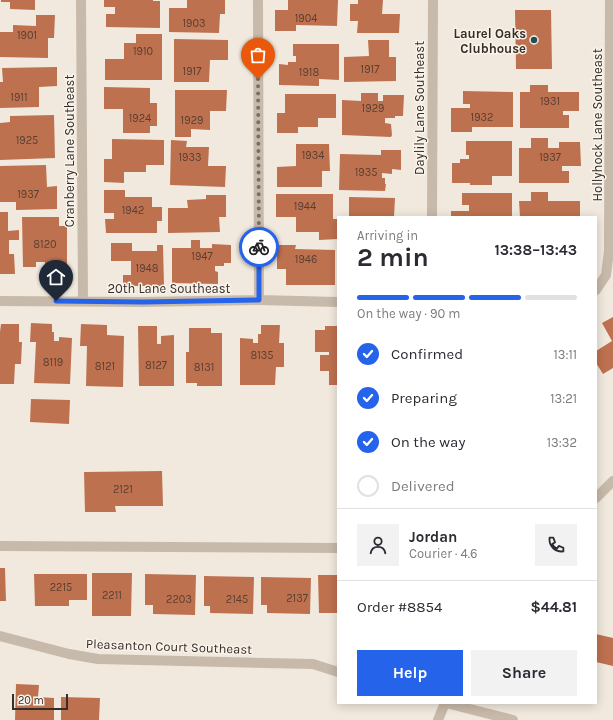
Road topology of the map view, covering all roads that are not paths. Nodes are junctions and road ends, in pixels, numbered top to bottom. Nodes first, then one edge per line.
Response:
1 (82, 0) edge
2 (258, 0) edge
3 (433, 0) edge
4 (610, 0) edge
5 (612, 24) edge
6 (432, 216) edge
7 (597, 288) edge
8 (259, 300) junction
9 (0, 301) edge
10 (83, 301) junction
11 (337, 302) edge
12 (613, 481) edge
13 (597, 497) edge
14 (0, 546) edge
15 (337, 548) edge
16 (0, 636) edge
17 (337, 672) edge
18 (445, 704) edge
19 (449, 704) edge
20 (438, 720) edge
21 (513, 720) edge

1 - 10 street, Cranberry Lane Southeast
2 - 8 street
3 - 6 street, Daylily Lane Southeast
4 - 5 street, Hollyhock Lane Southeast
5 - 7 street, Hollyhock Lane Southeast
8 - 10 street, 20th Lane Southeast
8 - 11 street, 20th Lane Southeast
9 - 10 street, 20th Lane Southeast
12 - 13 street
14 - 15 street
16 - 17 street, Pleasanton Court Southeast
18 - 20 street
19 - 21 street

